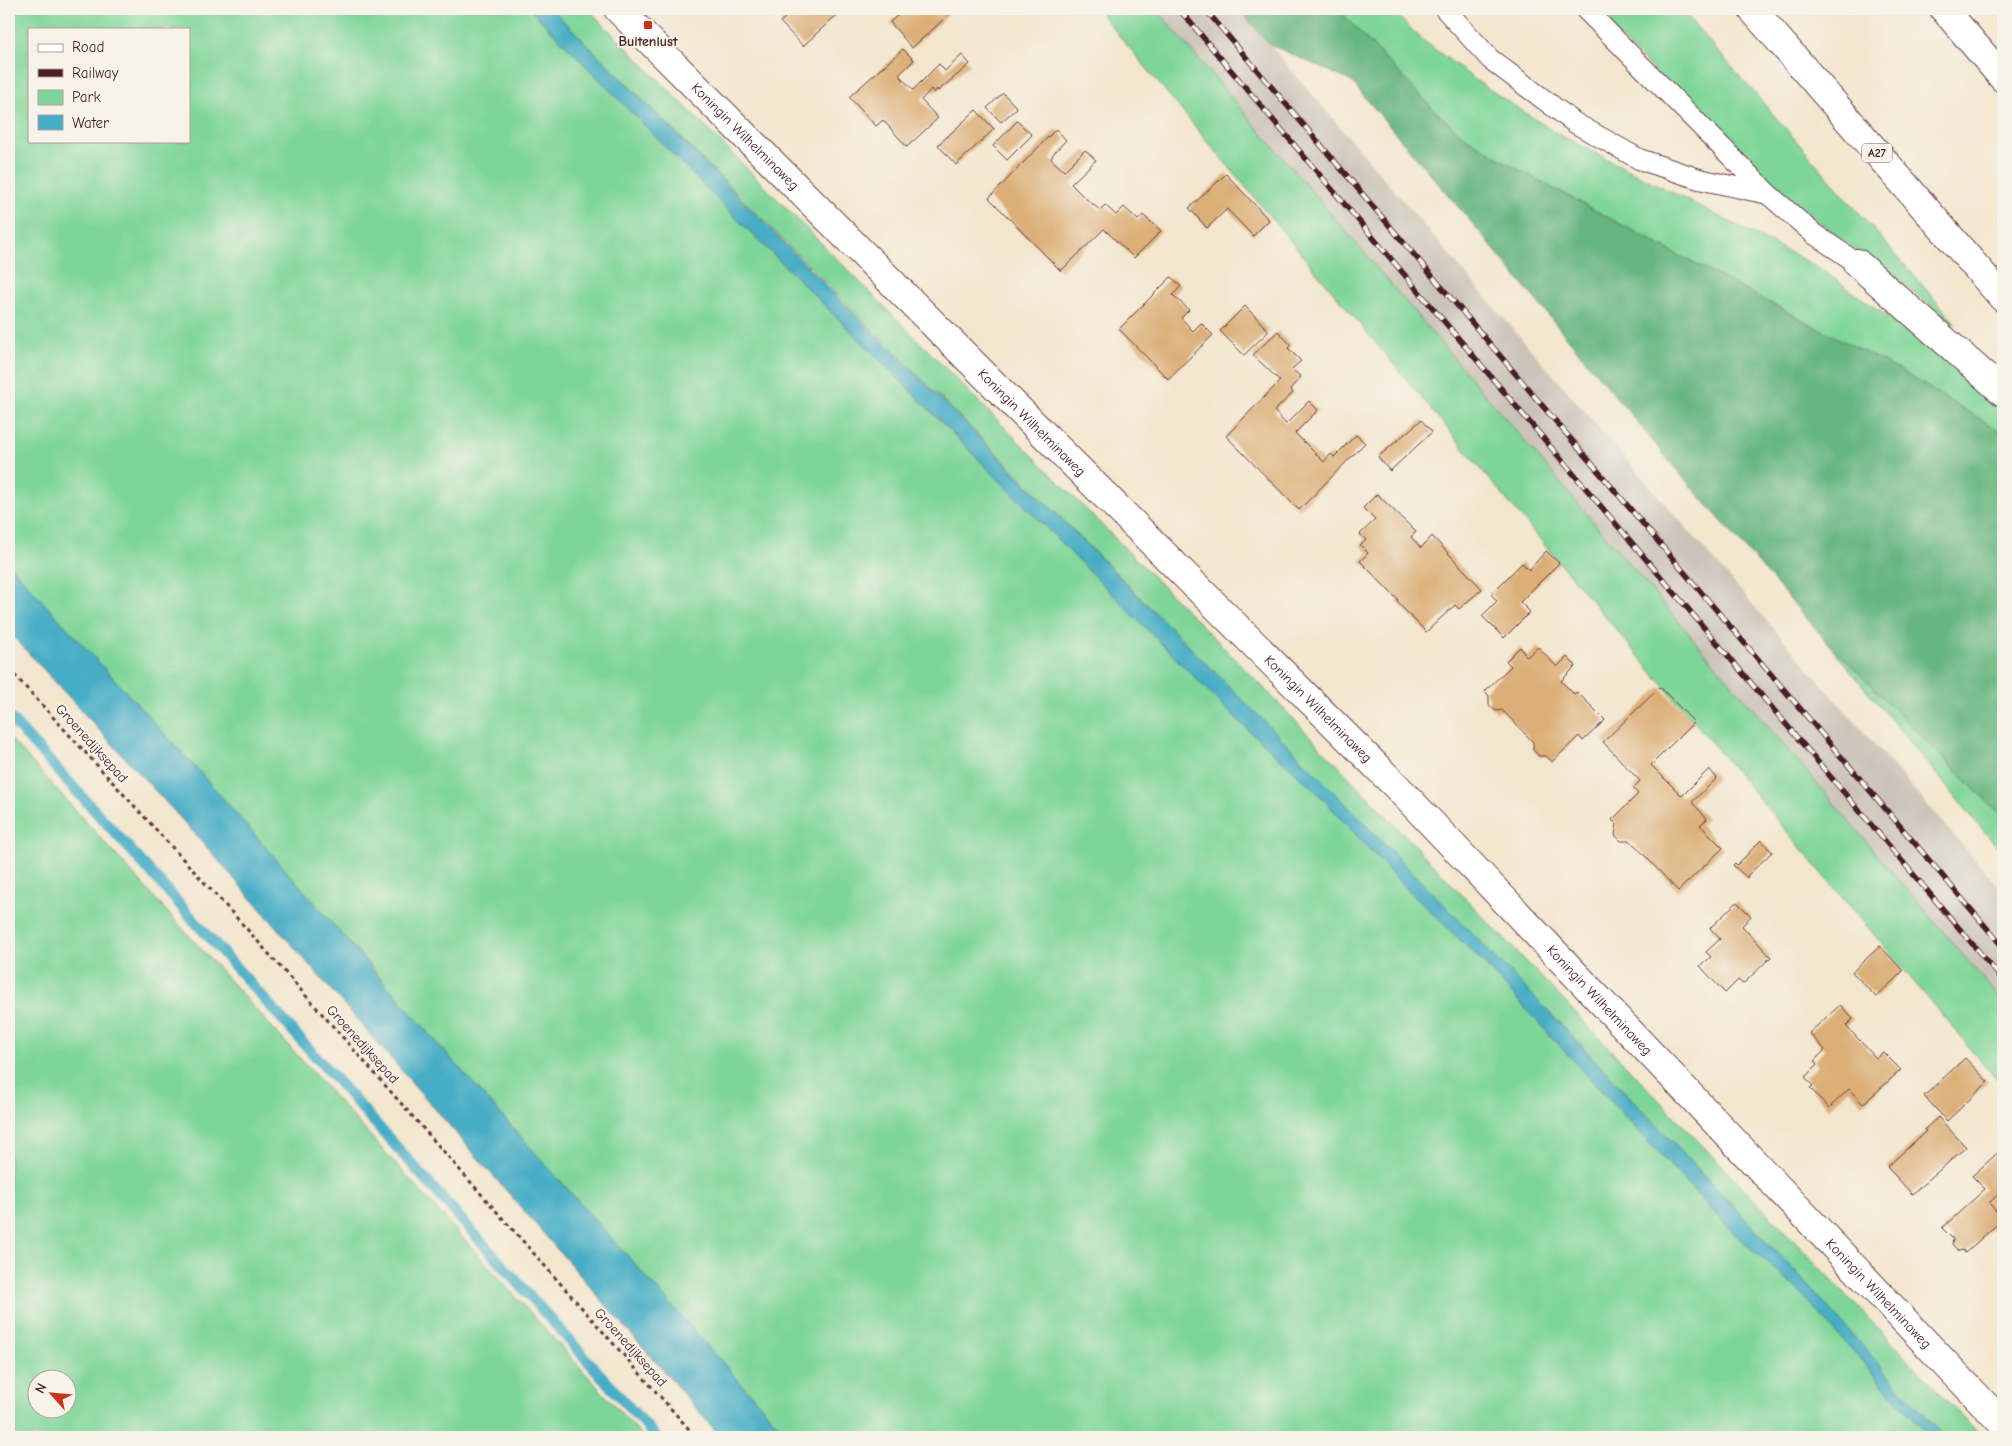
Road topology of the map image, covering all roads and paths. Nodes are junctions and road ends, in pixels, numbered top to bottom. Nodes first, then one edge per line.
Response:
1 (618, 9) edge
2 (1446, 9) edge
3 (1585, 9) edge
4 (1752, 9) edge
5 (1944, 9) edge
6 (2003, 78) edge
7 (1768, 194) junction
8 (1857, 263) joint
9 (2003, 298) edge
10 (2003, 392) edge
11 (9, 669) edge
12 (2003, 1424) edge
13 (696, 1437) edge

1 - 12 main road, Koningin Wilhelminaweg
2 - 7 lane
3 - 7 lane
4 - 9 main road, A27
5 - 6 main road
7 - 8 lane
8 - 10 main road
11 - 13 path, Groenedijksepad

